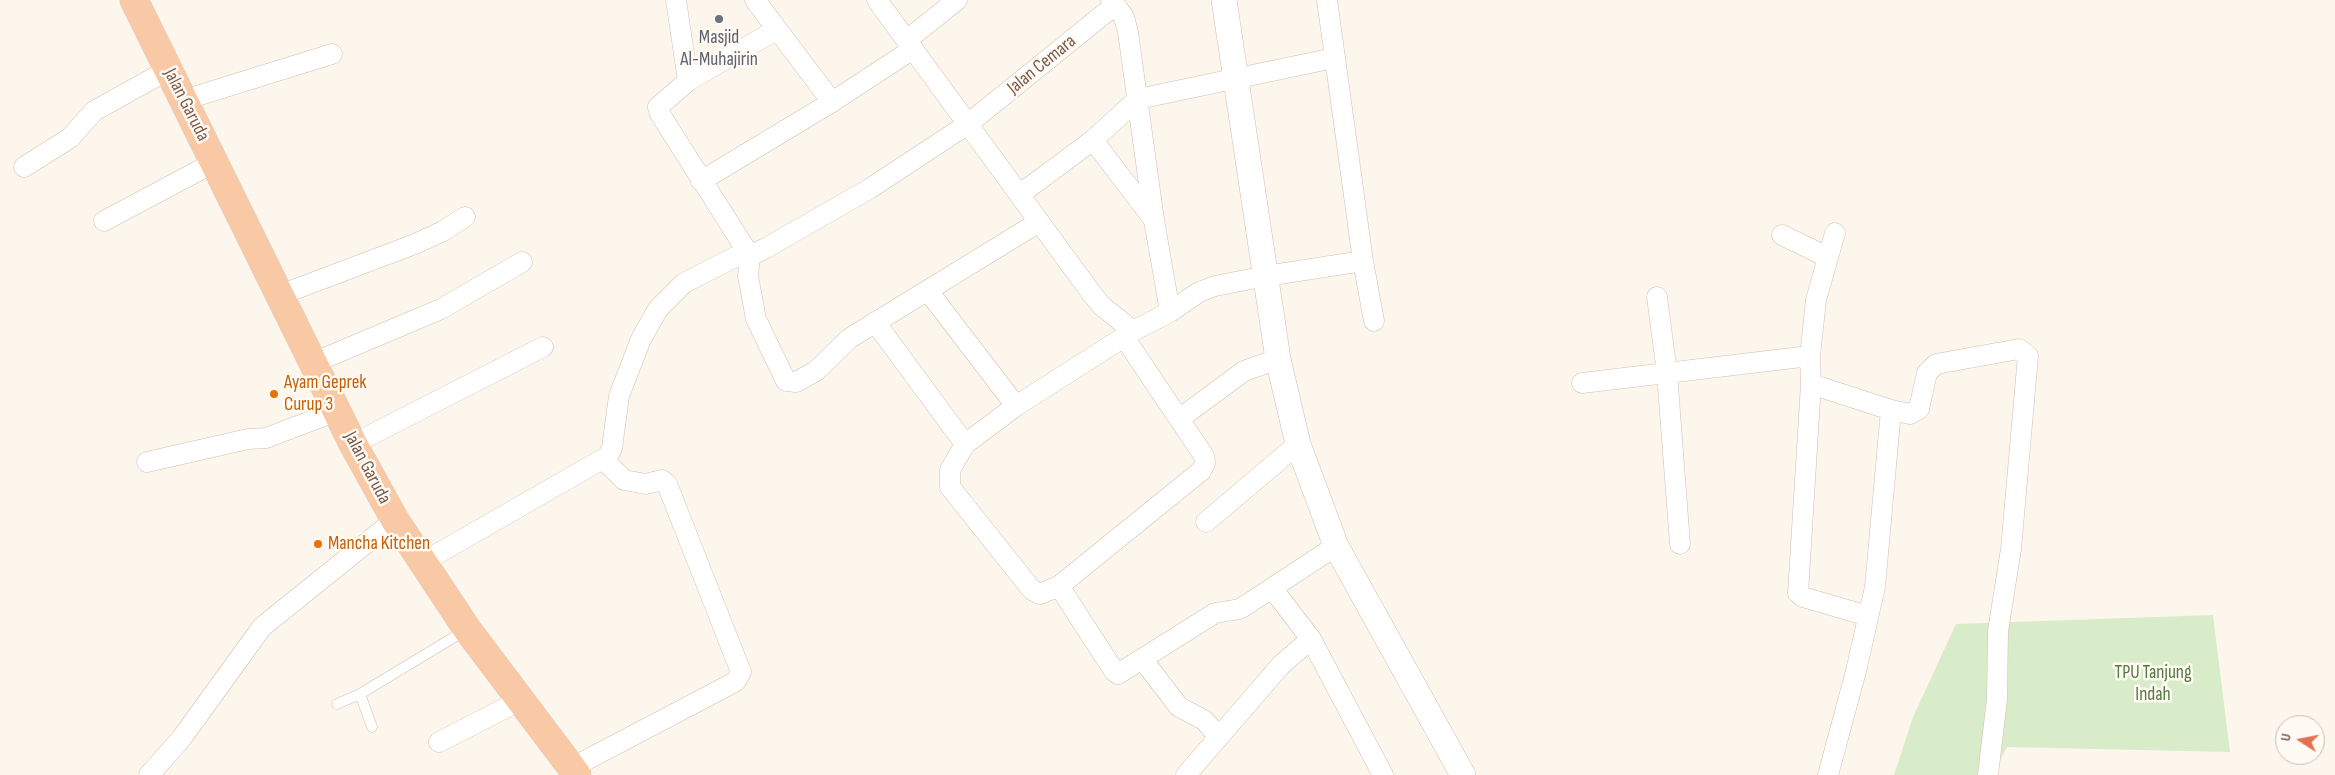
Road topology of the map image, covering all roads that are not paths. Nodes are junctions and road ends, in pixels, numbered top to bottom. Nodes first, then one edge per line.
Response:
1 (134, 0) edge
2 (676, 0) edge
3 (755, 0) edge
4 (876, 0) edge
5 (957, 0) edge
6 (1224, 0) edge
7 (1327, 0) edge
8 (1113, 2) edge
9 (776, 30) junction
10 (910, 45) junction
11 (332, 54) dead end
12 (1334, 58) junction
13 (168, 70) junction
14 (1236, 78) junction
15 (688, 81) junction
16 (1138, 99) junction
17 (184, 100) junction
18 (832, 102) junction
19 (968, 124) junction
20 (1093, 140) junction
21 (215, 162) junction
22 (24, 167) dead end
23 (701, 181) junction
24 (1019, 195) junction
25 (465, 217) dead end
26 (1154, 220) junction
27 (104, 221) dead end
28 (1039, 222) junction
29 (1835, 233) dead end
30 (1782, 235) dead end
31 (750, 256) junction
32 (1827, 257) junction
33 (1363, 261) junction
34 (522, 262) dead end
35 (1266, 276) junction
36 (928, 291) junction
37 (280, 295) junction
38 (1657, 297) dead end
39 (1170, 312) junction
40 (1374, 321) dead end
41 (875, 322) junction
42 (1128, 334) junction
43 (544, 347) dead end
44 (1810, 356) junction
45 (1278, 359) junction
46 (313, 363) junction
47 (1667, 373) junction
48 (1582, 383) dead end
49 (1811, 384) junction
50 (1016, 406) junction
51 (1891, 410) junction
52 (337, 411) junction
53 (1179, 419) junction
54 (353, 444) junction
55 (965, 444) junction
56 (1298, 444) junction
57 (604, 460) junction
58 (147, 462) dead end
59 (395, 520) junction
60 (1206, 522) dead end
61 (1680, 544) dead end
62 (1336, 546) junction
63 (423, 562) junction
64 (1059, 586) junction
65 (1272, 588) junction
66 (1868, 616) junction
67 (467, 629) junction
68 (1311, 639) junction
69 (1143, 660) junction
70 (360, 694) junction
71 (521, 700) junction
72 (337, 704) dead end
73 (372, 727) dead end
74 (1220, 736) junction
75 (439, 742) dead end
76 (574, 772) edge
77 (1380, 773) edge
78 (149, 775) edge
79 (1186, 775) edge
80 (1463, 775) edge
81 (1828, 775) edge
82 (1988, 775) edge

1 - 13 highway, Jalan Garuda
2 - 15 street
3 - 9 street
4 - 10 street
5 - 10 street
6 - 14 street
7 - 12 street
8 - 16 street
8 - 19 street, Jalan Cemara
9 - 15 street
9 - 18 street
10 - 18 street
10 - 19 street
11 - 17 street
12 - 14 street
12 - 33 street
13 - 17 highway, Jalan Garuda
13 - 22 street
14 - 16 street
14 - 35 street
15 - 23 street
16 - 20 street
16 - 26 street
17 - 21 highway, Jalan Garuda
18 - 23 street
19 - 24 street
19 - 31 street, Jalan Cemara
20 - 24 street
20 - 26 street
21 - 27 street
21 - 37 highway, Jalan Garuda
23 - 31 street
24 - 28 street
25 - 37 street
26 - 39 street
28 - 36 street
28 - 42 street
29 - 32 street
30 - 32 street
31 - 41 street
31 - 57 street, Jalan Cemara
32 - 44 street
33 - 35 street
33 - 40 street
34 - 46 street
35 - 39 street
35 - 45 street
36 - 41 street
36 - 50 street
37 - 46 highway, Jalan Garuda
38 - 47 street
39 - 42 street
41 - 55 street
42 - 50 street
42 - 53 street
43 - 54 street
44 - 47 street
44 - 49 street
45 - 53 street
45 - 56 street
46 - 52 highway, Jalan Garuda
47 - 48 street
47 - 61 street
49 - 51 street
49 - 66 street
50 - 55 street
51 - 66 street
51 - 82 street
52 - 54 highway, Jalan Garuda
52 - 58 street
53 - 64 street
54 - 59 highway, Jalan Garuda
55 - 64 street
56 - 60 street
56 - 62 street
57 - 63 street
57 - 76 street
59 - 63 highway, Jalan Garuda
59 - 78 street
62 - 65 street
62 - 80 street
63 - 67 highway, Jalan Garuda
64 - 69 street
65 - 68 street
65 - 69 street
66 - 81 street
67 - 70 lane
67 - 71 highway, Jalan Garuda
68 - 74 street
68 - 77 street
69 - 74 street
70 - 72 lane
70 - 73 lane
71 - 75 street
71 - 76 highway, Jalan Garuda
74 - 79 street

